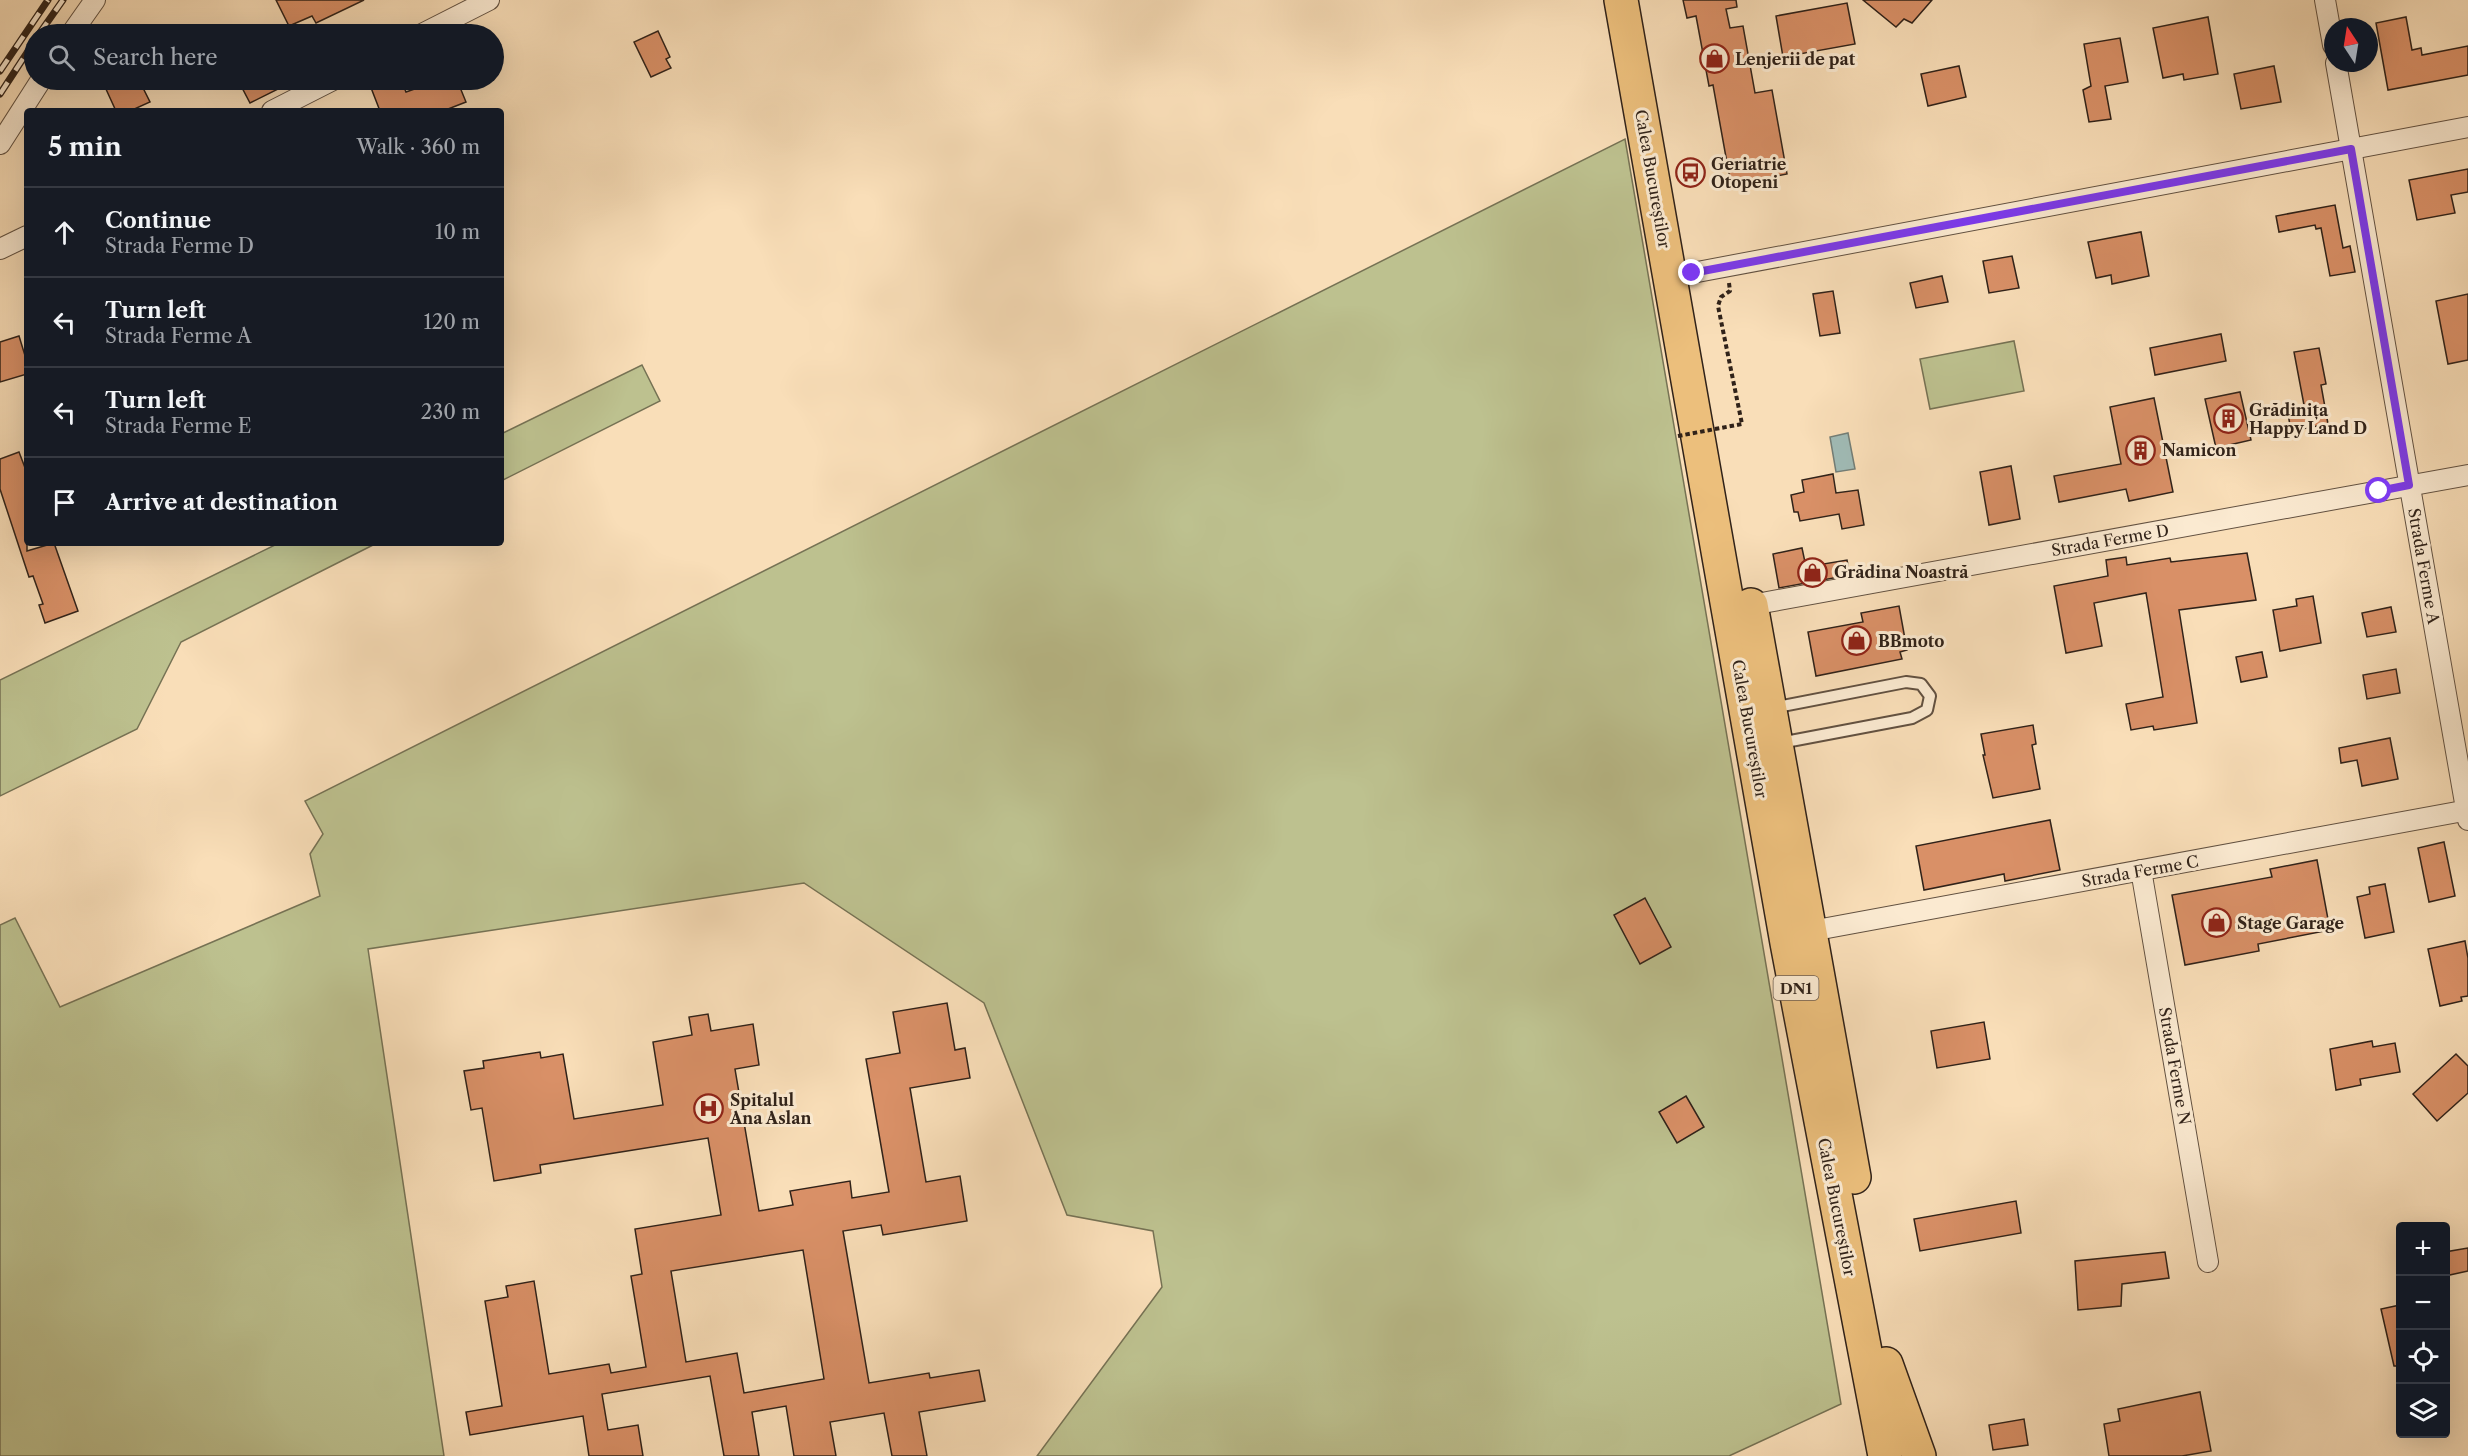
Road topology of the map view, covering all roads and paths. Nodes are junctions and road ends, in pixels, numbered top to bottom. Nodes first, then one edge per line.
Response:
1 (95, 0) edge
2 (489, 0) edge
3 (1622, 0) edge
4 (1643, 0) edge
5 (2325, 0) edge
6 (2328, 18) edge
7 (78, 24) edge
8 (442, 24) edge
9 (2338, 72) edge
10 (35, 90) edge
11 (313, 90) edge
12 (278, 108) edge
13 (2468, 127) edge
14 (0, 144) edge
15 (2351, 149) junction
16 (24, 237) edge
17 (0, 249) edge
18 (1726, 267) junction
19 (1692, 273) junction
20 (1678, 436) dead end
21 (2468, 475) edge
22 (2409, 485) junction
23 (1751, 605) junction
24 (1770, 708) junction
25 (1777, 744) junction
26 (2467, 813) edge
27 (2141, 870) junction
28 (1811, 931) junction
29 (2208, 1262) dead end
30 (1876, 1365) junction
31 (1869, 1456) edge
32 (1886, 1456) edge
33 (1907, 1456) edge
34 (1919, 1456) edge

1 - 7 street
2 - 8 street
3 - 30 highway, Calea Bucureștilor / DN1
4 - 19 highway, Calea Bucureștilor / DN1
5 - 6 street
9 - 15 street, Strada Ferme A
10 - 14 street
11 - 12 street
13 - 15 street
15 - 18 street
15 - 22 street, Strada Ferme A
16 - 17 street
18 - 19 street
18 - 20 path, bridge
19 - 23 highway, Calea Bucureștilor / DN1
21 - 22 street, Strada Ferme D
22 - 23 street, Strada Ferme D
22 - 26 street, Strada Ferme A
23 - 24 highway, Calea Bucureștilor / DN1
24 - 25 highway, Calea Bucureștilor / DN1
24 - 25 lane
25 - 28 highway, Calea Bucureștilor / DN1
26 - 27 street, Strada Ferme C
27 - 28 street, Strada Ferme C
27 - 29 street, Strada Ferme N
28 - 30 highway, Calea Bucureștilor / DN1
30 - 31 highway, DN1
30 - 32 highway, Calea Bucureștilor / DN1
30 - 33 highway, Calea Bucureștilor / DN1
30 - 34 highway, DN1

